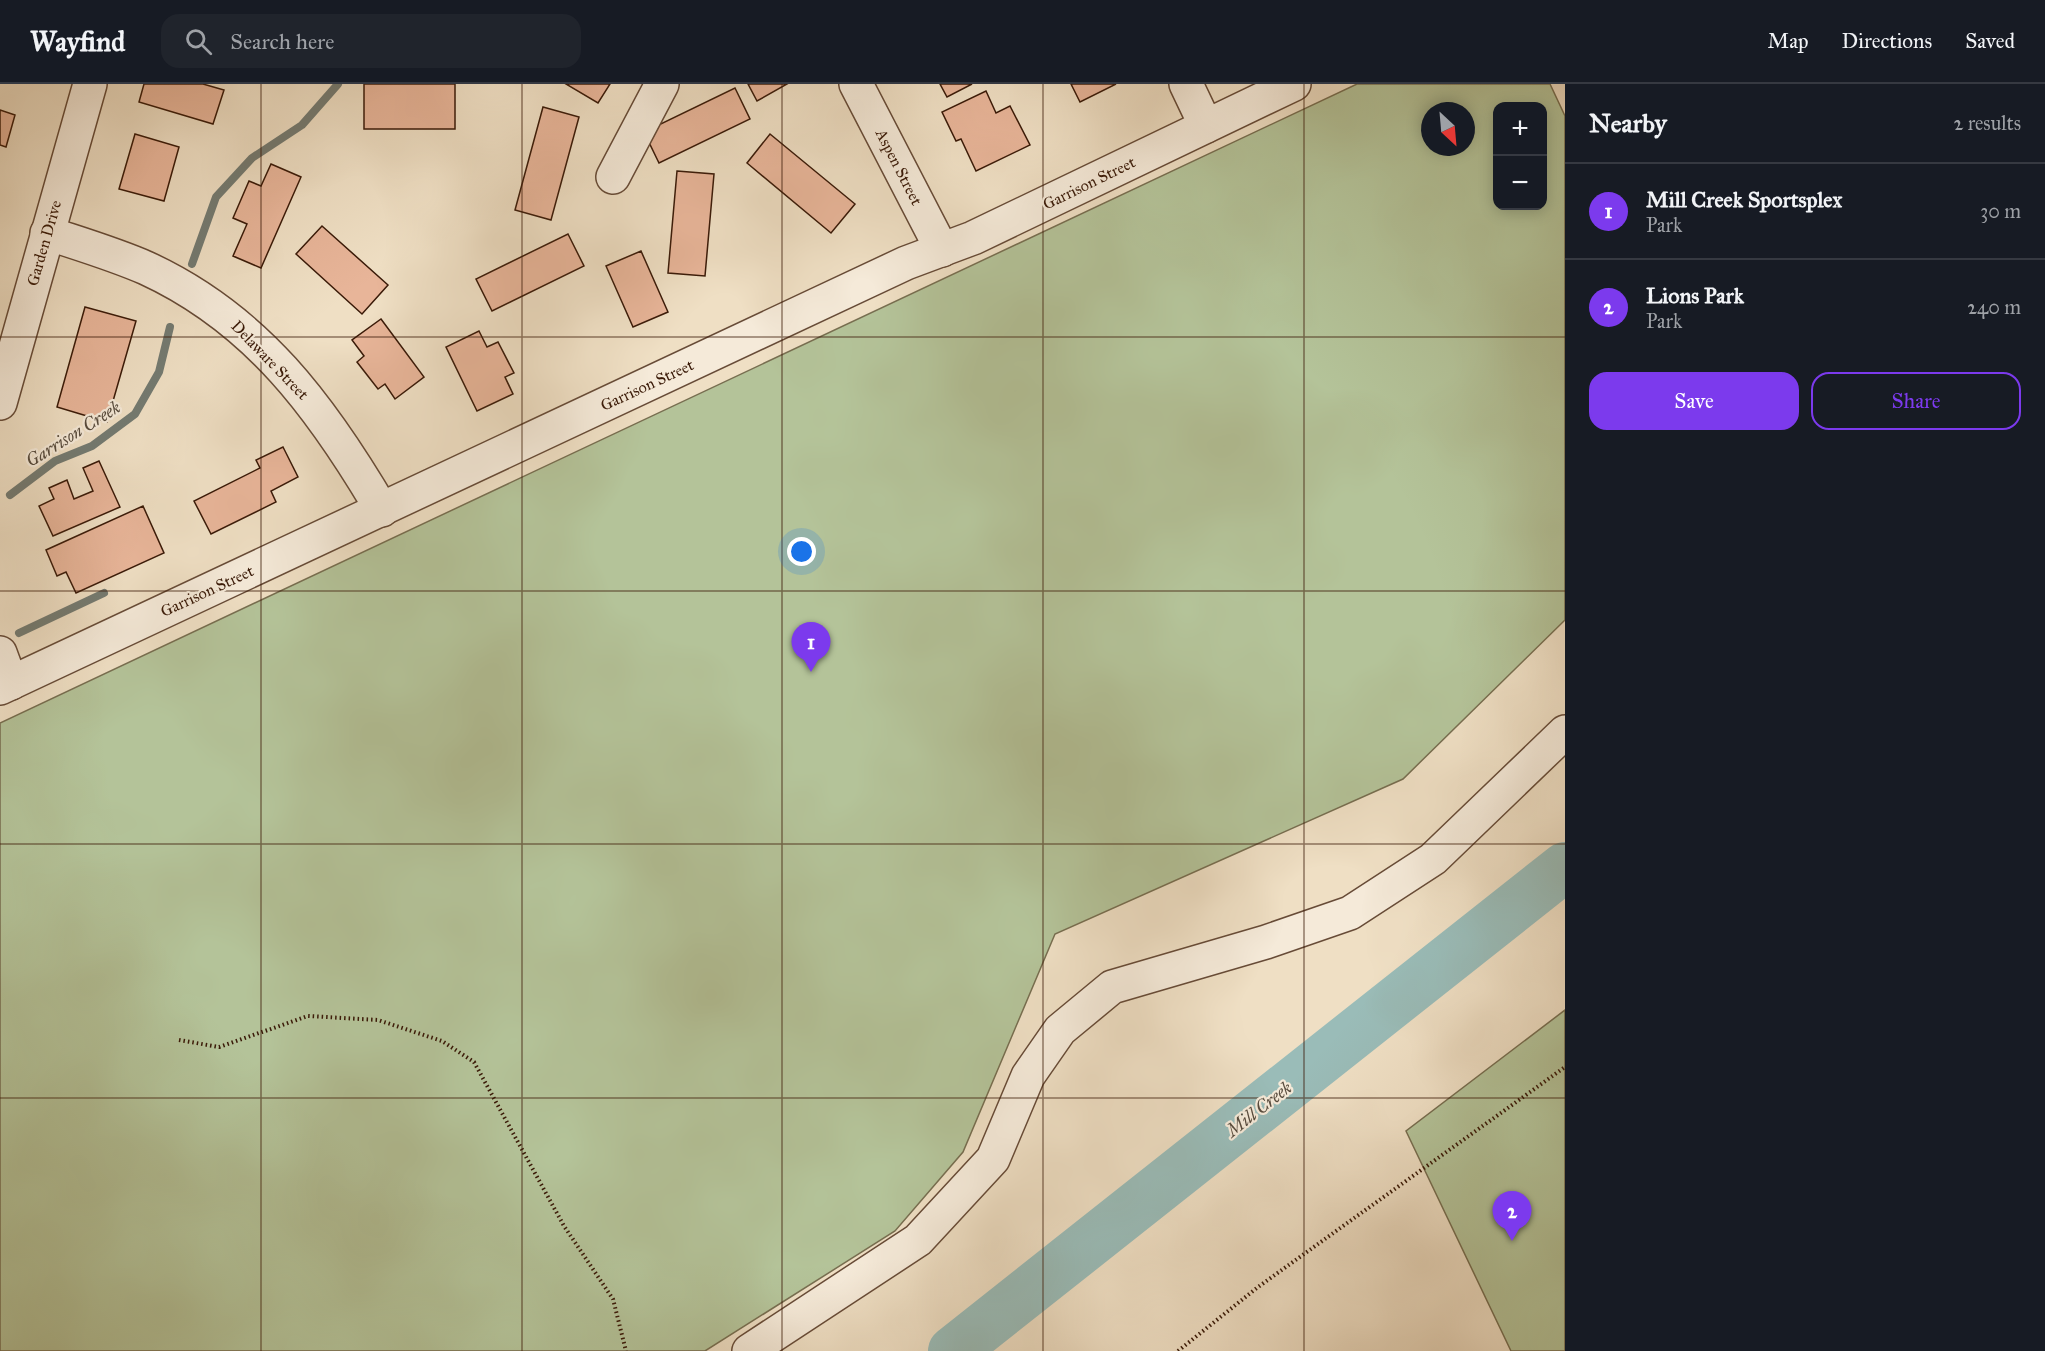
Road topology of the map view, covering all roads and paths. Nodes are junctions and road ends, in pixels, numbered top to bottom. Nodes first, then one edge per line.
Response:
1 (90, 84) edge
2 (662, 84) edge
3 (856, 84) edge
4 (1186, 84) edge
5 (1294, 84) edge
6 (1206, 126) junction
7 (612, 177) dead end
8 (47, 233) junction
9 (942, 250) junction
10 (0, 403) edge
11 (382, 510) junction
12 (4, 674) edge
13 (1565, 732) edge
14 (179, 1040) dead end
15 (1565, 1067) edge
16 (626, 1351) edge
17 (749, 1351) edge
18 (1178, 1351) edge

1 - 8 street, Garden Drive
2 - 7 street
3 - 9 street, Aspen Street
4 - 6 street
5 - 6 street, Garrison Street
6 - 9 street, Garrison Street
8 - 10 street, Garden Drive
8 - 11 street, Delaware Street
9 - 11 street, Garrison Street
11 - 12 street, Garrison Street
13 - 17 street
14 - 16 path
15 - 18 path

